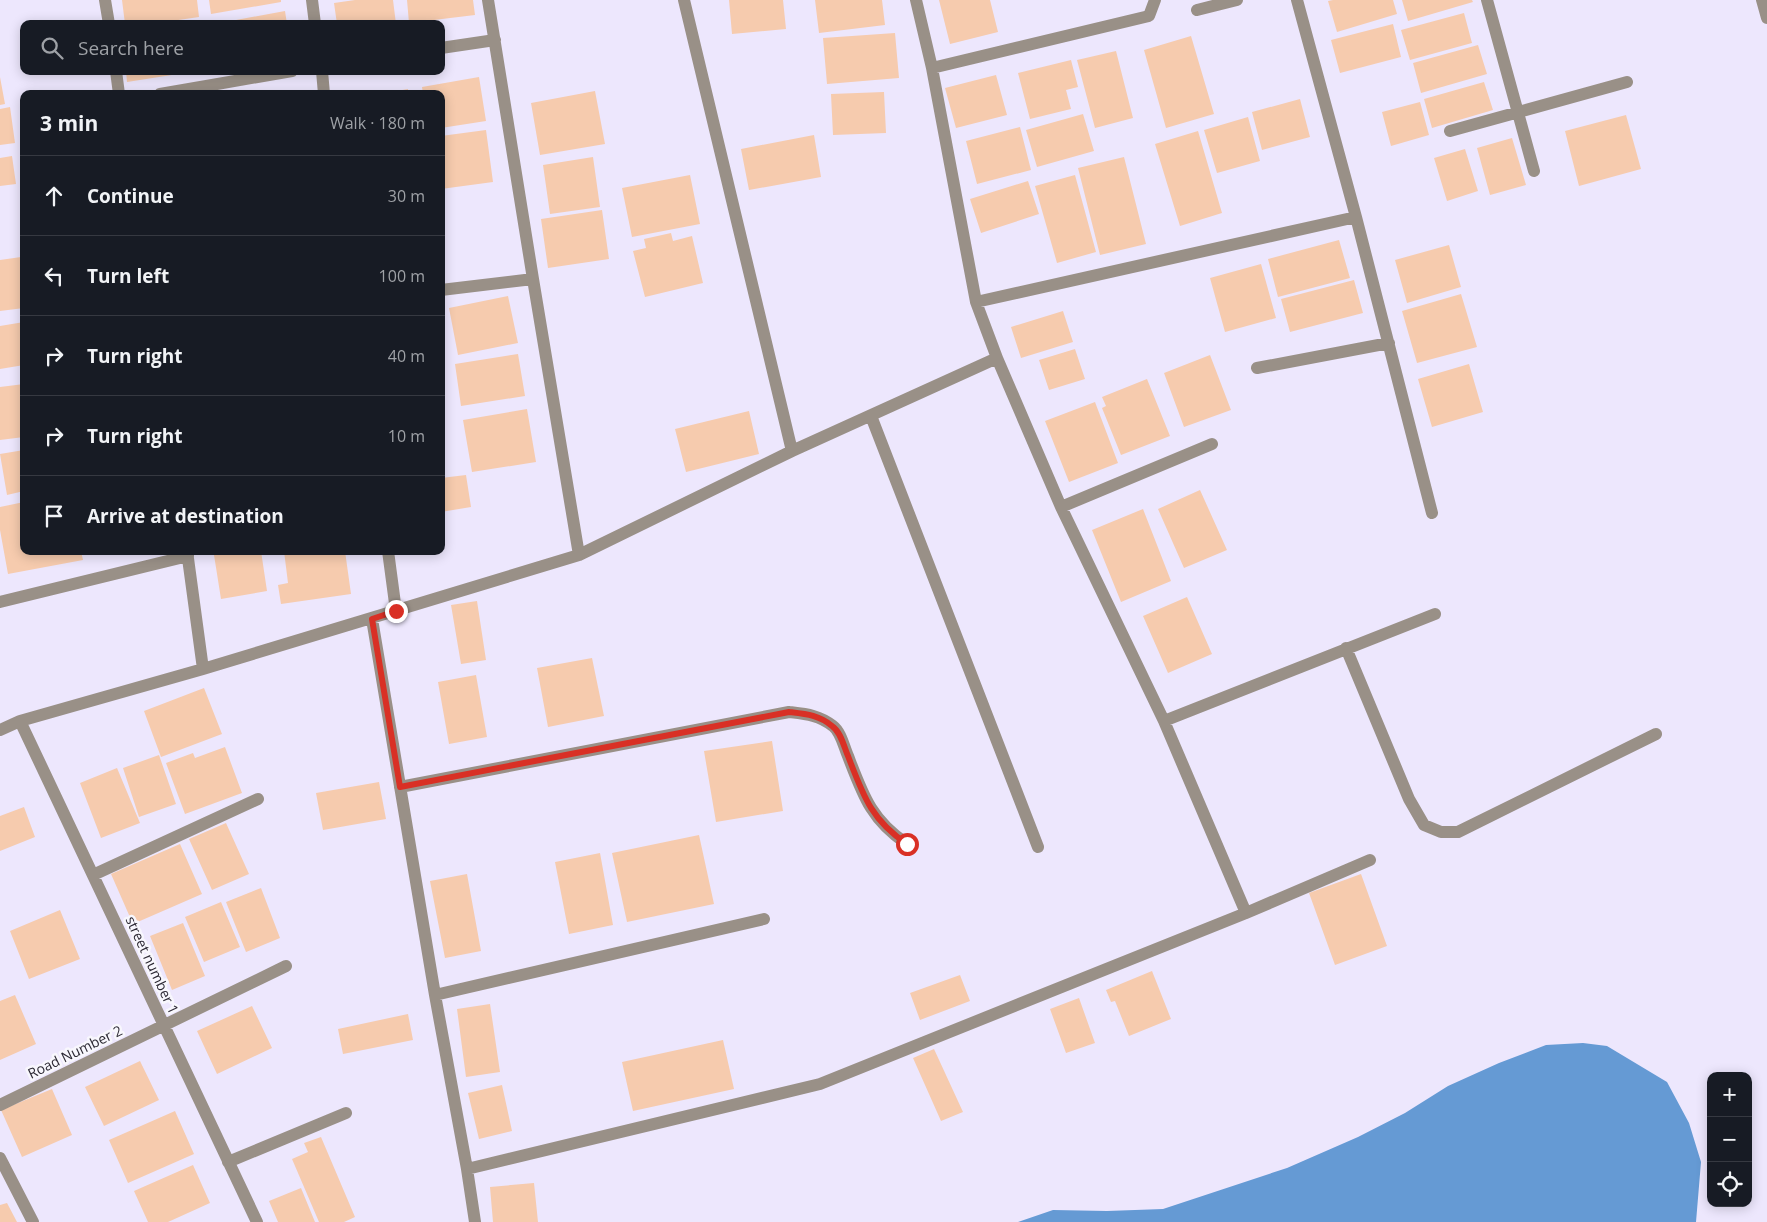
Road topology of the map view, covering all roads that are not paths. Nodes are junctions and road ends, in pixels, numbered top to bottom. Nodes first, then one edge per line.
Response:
1 (105, 0) edge
2 (312, 0) edge
3 (488, 0) edge
4 (684, 0) edge
5 (916, 0) edge
6 (1155, 0) edge
7 (1237, 0) edge
8 (1297, 0) edge
9 (1487, 0) edge
10 (1762, 0) edge
11 (1197, 10) dead end
12 (1767, 18) edge
13 (108, 20) edge
14 (314, 20) edge
15 (495, 40) junction
16 (445, 47) edge
17 (932, 68) junction
18 (117, 75) edge
19 (269, 75) edge
20 (322, 75) edge
21 (1626, 82) dead end
22 (118, 90) edge
23 (183, 90) edge
24 (324, 90) edge
25 (1518, 112) junction
26 (1450, 131) dead end
27 (1534, 170) dead end
28 (1356, 217) junction
29 (532, 279) junction
30 (445, 290) edge
31 (976, 302) junction
32 (1389, 343) junction
33 (997, 358) junction
34 (1257, 368) dead end
35 (871, 416) junction
36 (1212, 444) dead end
37 (792, 452) junction
38 (1061, 507) junction
39 (1432, 513) dead end
40 (183, 555) edge
41 (187, 555) edge
42 (389, 555) edge
43 (579, 555) junction
44 (0, 602) edge
45 (396, 611) junction
46 (1435, 614) dead end
47 (372, 619) junction
48 (1346, 648) junction
49 (203, 669) junction
50 (20, 721) junction
51 (1164, 721) junction
52 (0, 730) edge
53 (1656, 734) dead end
54 (400, 787) junction
55 (258, 799) dead end
56 (907, 844) dead end
57 (1038, 847) dead end
58 (1370, 860) dead end
59 (93, 875) junction
60 (1246, 913) junction
61 (764, 919) dead end
62 (286, 966) dead end
63 (435, 995) junction
64 (164, 1026) junction
65 (0, 1104) edge
66 (346, 1113) dead end
67 (0, 1158) edge
68 (228, 1162) junction
69 (467, 1169) junction
70 (33, 1222) edge
71 (257, 1222) edge
72 (475, 1222) edge

1 - 13 street
2 - 14 street
3 - 15 street
4 - 37 street
5 - 17 street
6 - 17 street
7 - 11 street
8 - 28 street
9 - 25 street
10 - 12 street
15 - 16 street
15 - 29 street
17 - 31 street
18 - 22 street
19 - 23 street
20 - 24 street
21 - 25 street
25 - 26 street
25 - 27 street
28 - 31 street
28 - 32 street
29 - 30 street
29 - 43 street
31 - 33 street
32 - 34 street
32 - 39 street
33 - 35 street
33 - 38 street
35 - 37 street
35 - 57 street
36 - 38 street
37 - 43 street
38 - 51 street
40 - 44 street
41 - 49 street
42 - 45 street
43 - 45 street
45 - 47 street
46 - 48 street
47 - 49 street
47 - 54 street
48 - 51 street
48 - 53 street
49 - 50 street
50 - 52 street
50 - 59 street, street number 1
51 - 60 street
54 - 56 street
54 - 63 street
55 - 59 street
58 - 60 street
59 - 64 street, street number 1
60 - 69 street
61 - 63 street
62 - 64 street, Road Number 2
63 - 69 street
64 - 65 street, Road Number 2
64 - 68 street, street number 1
66 - 68 street
67 - 70 street
68 - 71 street, street number 1
69 - 72 street

